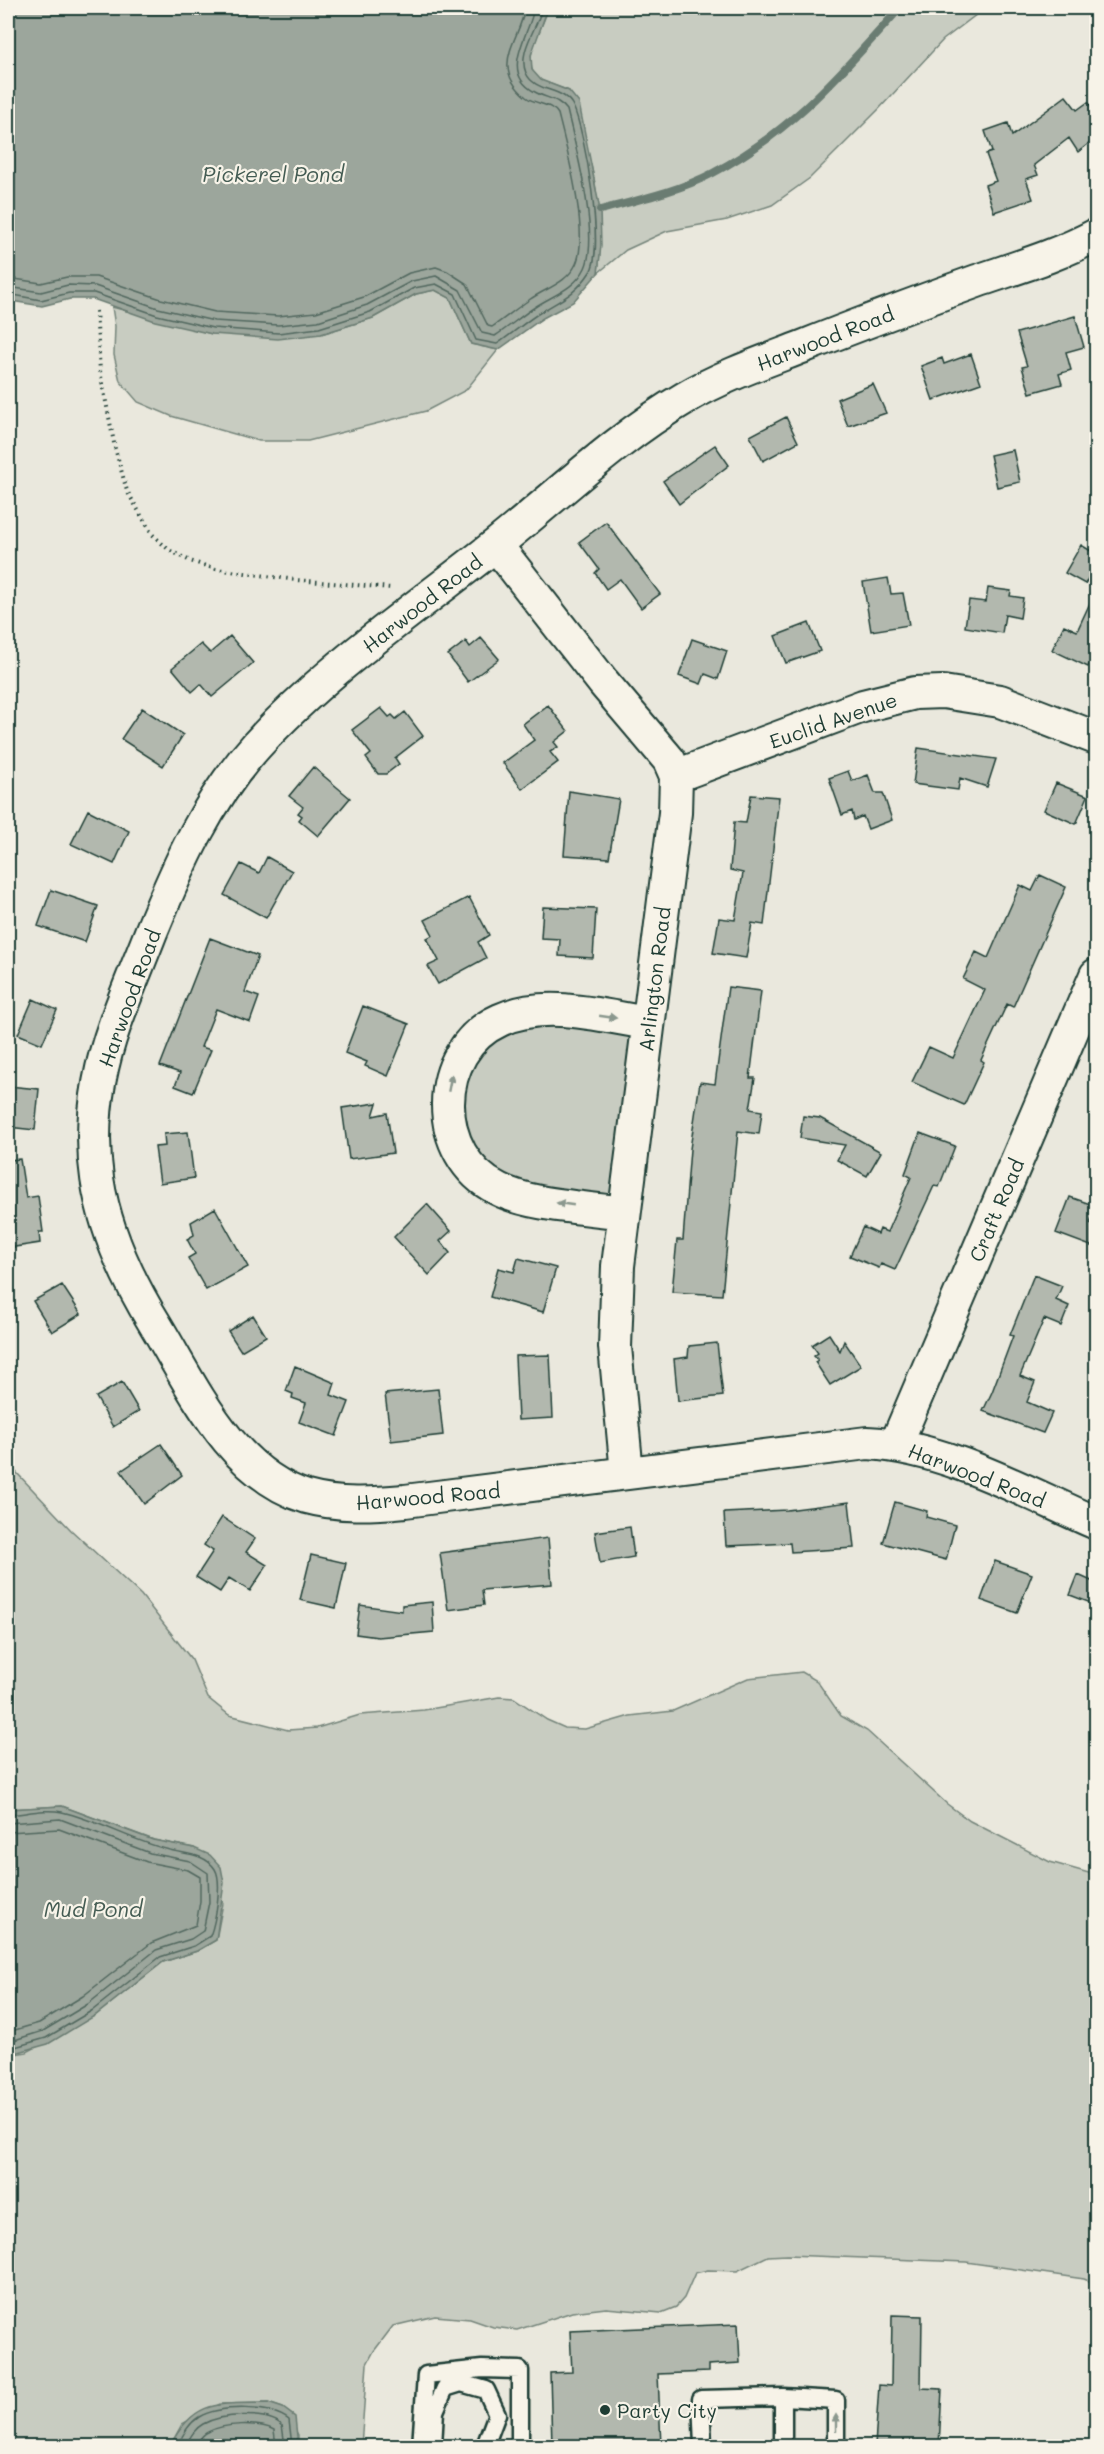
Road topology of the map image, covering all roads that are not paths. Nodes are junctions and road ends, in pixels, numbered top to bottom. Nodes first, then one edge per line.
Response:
1 (1096, 235) edge
2 (496, 545) junction
3 (1096, 738) edge
4 (675, 776) junction
5 (1096, 975) edge
6 (648, 1023) junction
7 (623, 1213) junction
8 (896, 1444) junction
9 (627, 1473) junction
10 (1096, 1523) edge
11 (783, 2397) junction
12 (421, 2446) edge
13 (433, 2446) edge
14 (485, 2446) edge
15 (520, 2446) edge
16 (703, 2446) edge
17 (783, 2446) edge
18 (836, 2446) edge

1 - 2 street, Harwood Road
2 - 4 street, Arlington Road
2 - 9 street, Harwood Road
3 - 4 street, Euclid Avenue
4 - 6 street, Arlington Road
5 - 8 street, Craft Road
6 - 7 street, Arlington Road
7 -> 6 street
7 - 9 street, Arlington Road
8 - 9 street, Harwood Road
8 - 10 street, Harwood Road
11 - 16 lane
11 - 17 lane
18 -> 11 lane
12 - 15 lane
13 - 14 lane

